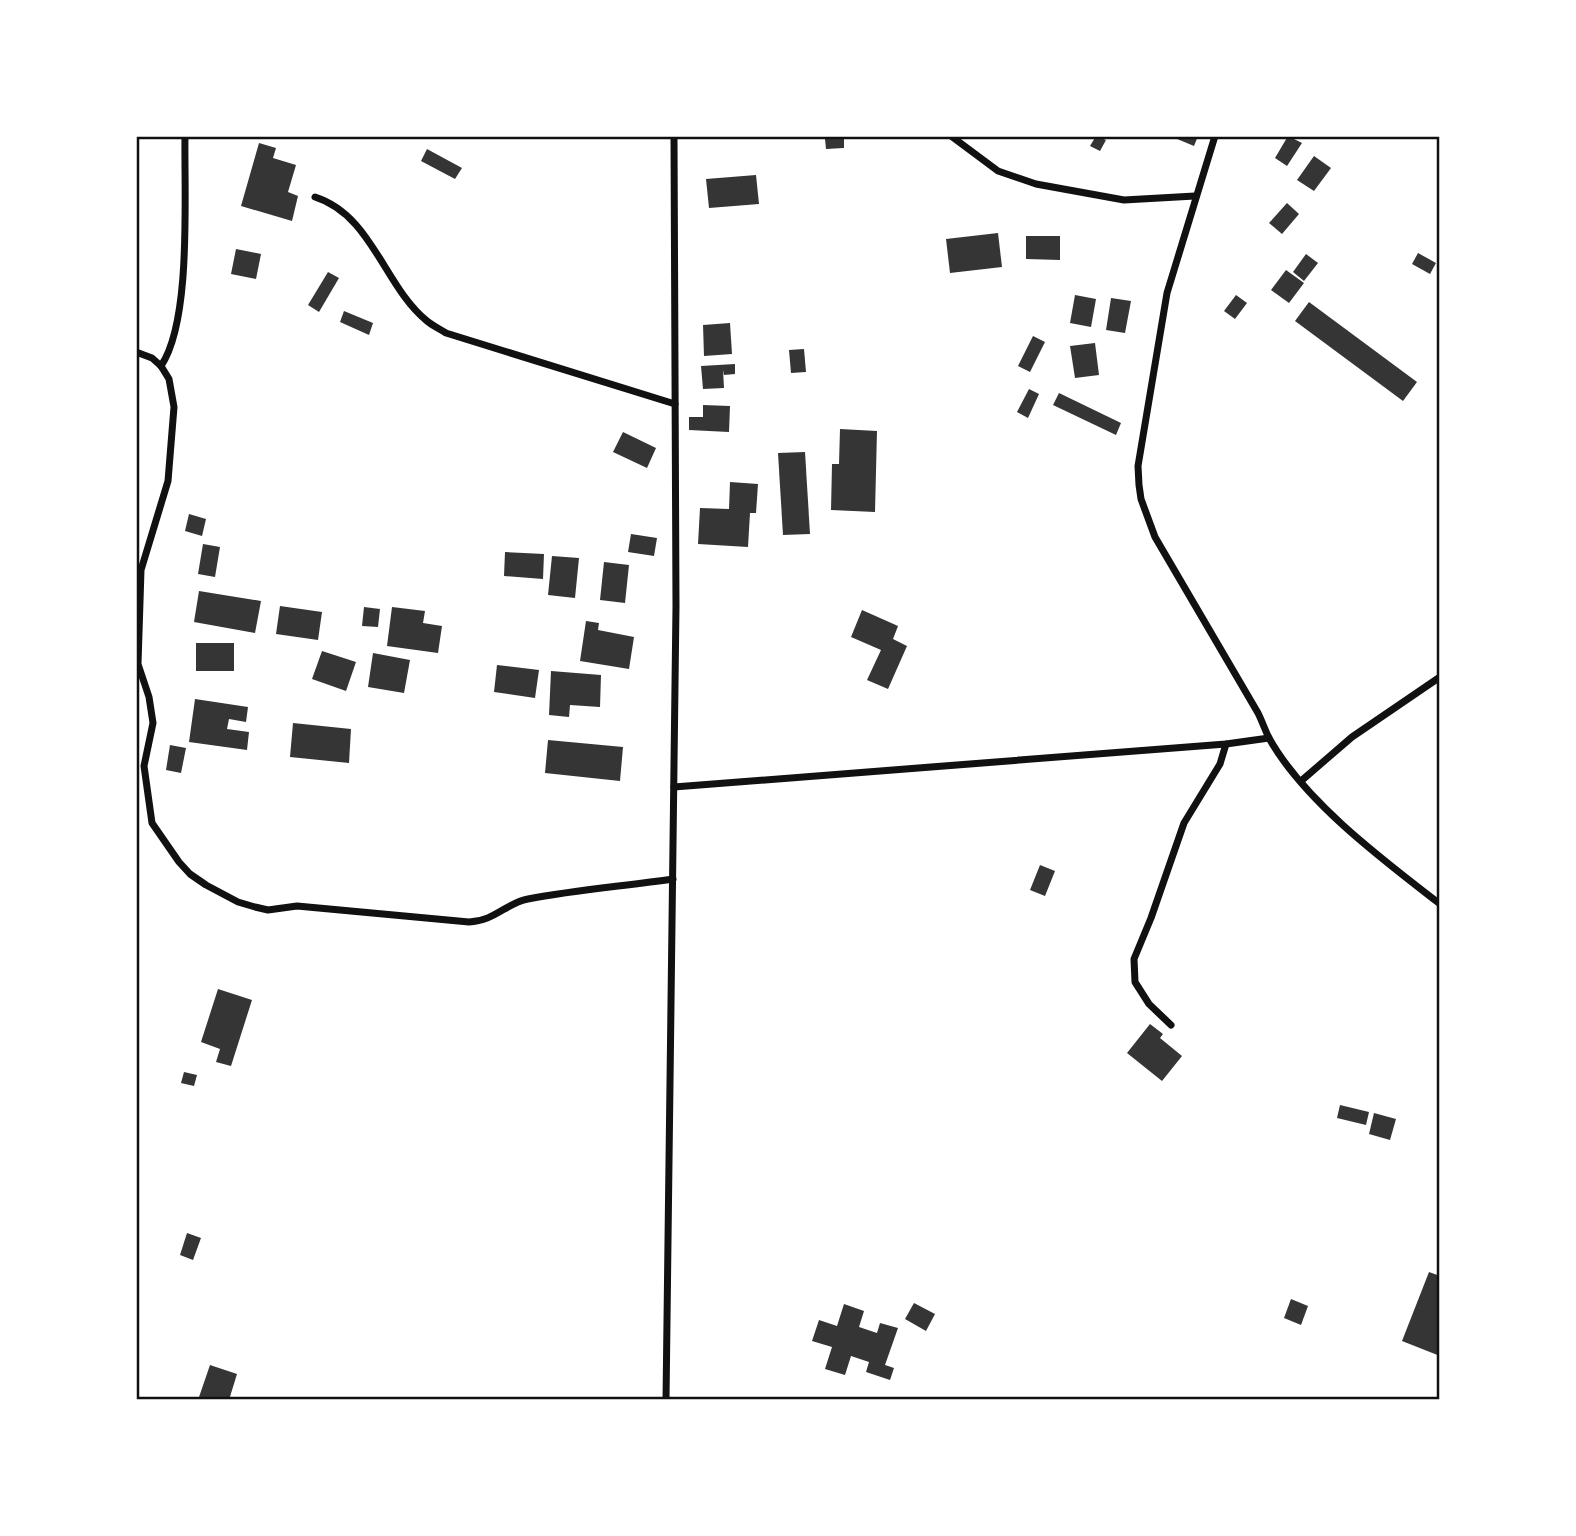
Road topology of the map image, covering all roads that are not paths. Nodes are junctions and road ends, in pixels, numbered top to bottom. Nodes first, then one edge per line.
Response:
1 (185, 136) edge
2 (674, 136) edge
3 (951, 136) edge
4 (1215, 136) edge
5 (1195, 196) junction
6 (315, 197) dead end
7 (136, 352) edge
8 (161, 366) junction
9 (675, 404) junction
10 (1440, 677) edge
11 (1269, 738) junction
12 (1226, 744) junction
13 (1301, 781) junction
14 (674, 787) junction
15 (673, 879) junction
16 (1440, 904) edge
17 (1171, 1025) dead end
18 (666, 1399) edge

1 - 8 street
2 - 9 street
3 - 5 street
4 - 5 street
5 - 11 street
6 - 9 street
7 - 8 street
8 - 15 street
9 - 14 street
10 - 13 street
11 - 12 street
11 - 13 street
12 - 14 street
12 - 17 street
13 - 16 street
14 - 15 street
15 - 18 street

